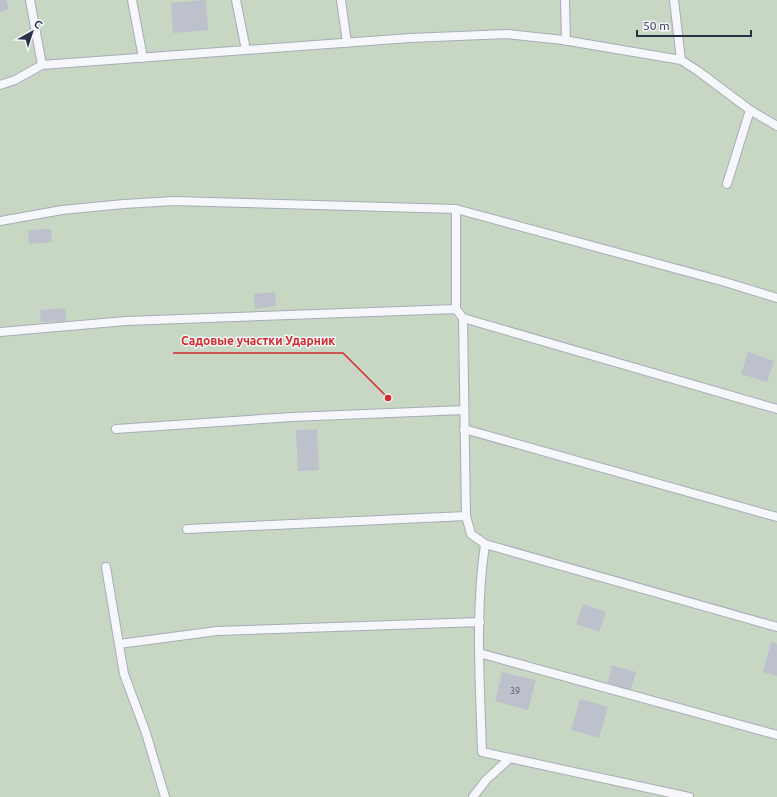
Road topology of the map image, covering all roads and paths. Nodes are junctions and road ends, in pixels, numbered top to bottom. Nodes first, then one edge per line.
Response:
1 (30, 0) edge
2 (132, 0) edge
3 (236, 0) edge
4 (340, 0) edge
5 (565, 0) edge
6 (674, 0) edge
7 (566, 41) junction
8 (347, 43) junction
9 (246, 50) junction
10 (143, 58) junction
11 (681, 60) junction
12 (42, 65) junction
13 (0, 86) edge
14 (750, 110) junction
15 (777, 126) edge
16 (727, 184) dead end
17 (456, 209) junction
18 (0, 221) edge
19 (777, 298) edge
20 (456, 309) junction
21 (463, 318) junction
22 (0, 332) edge
23 (777, 409) edge
24 (464, 410) junction
25 (116, 428) dead end
26 (464, 429) junction
27 (466, 516) junction
28 (777, 516) edge
29 (187, 529) dead end
30 (485, 544) junction
31 (106, 567) dead end
32 (480, 622) junction
33 (777, 627) edge
34 (120, 644) junction
35 (479, 653) junction
36 (777, 735) edge
37 (510, 758) junction
38 (165, 797) edge
39 (473, 797) edge
40 (689, 797) edge

1 - 12 lane
2 - 10 lane
3 - 9 lane
4 - 8 lane
5 - 7 lane
6 - 11 lane
7 - 8 lane
7 - 11 lane
8 - 9 lane
9 - 10 lane
10 - 12 lane
11 - 14 lane
12 - 13 lane
14 - 15 lane
14 - 16 lane
17 - 18 lane
17 - 19 lane
17 - 20 lane
20 - 21 lane
20 - 22 lane
21 - 23 lane
21 - 24 lane
24 - 25 lane
24 - 26 lane
26 - 27 lane
26 - 28 lane
27 - 29 lane
27 - 30 lane
30 - 32 lane
30 - 33 lane
31 - 34 lane
32 - 34 lane
32 - 35 lane
34 - 38 lane
35 - 36 lane
35 - 37 lane
37 - 39 lane
37 - 40 lane

